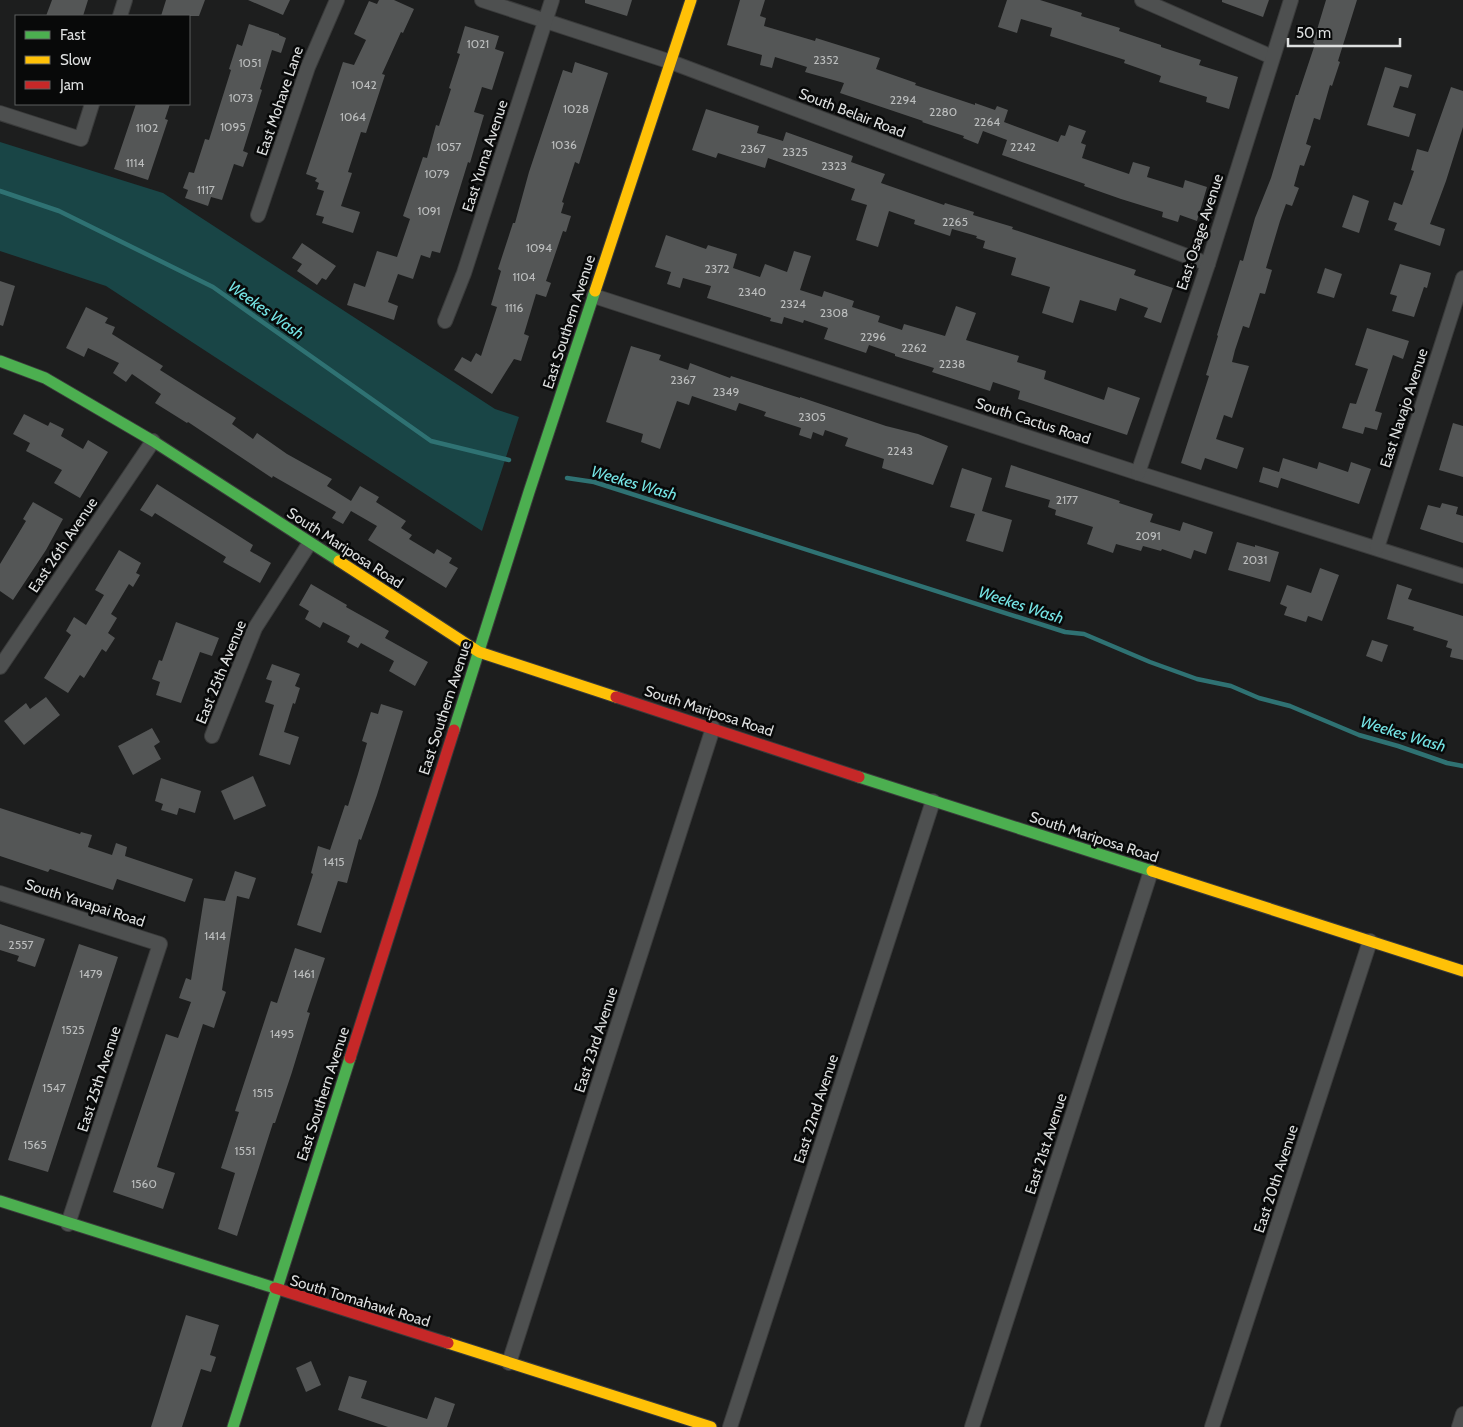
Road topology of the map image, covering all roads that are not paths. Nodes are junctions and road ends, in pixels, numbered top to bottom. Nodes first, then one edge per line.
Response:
1 (125, 0) edge
2 (336, 0) edge
3 (482, 0) edge
4 (552, 0) edge
5 (691, 0) edge
6 (1142, 0) edge
7 (1291, 0) edge
8 (120, 15) edge
9 (545, 22) junction
10 (1272, 57) junction
11 (671, 62) junction
12 (92, 105) edge
13 (0, 113) edge
14 (258, 215) dead end
15 (1208, 264) junction
16 (1463, 278) edge
17 (594, 296) junction
18 (445, 321) dead end
19 (0, 361) edge
20 (153, 441) junction
21 (1138, 473) junction
22 (309, 544) junction
23 (1377, 548) junction
24 (1463, 576) edge
25 (479, 652) junction
26 (0, 667) edge
27 (713, 728) junction
28 (212, 736) dead end
29 (932, 801) junction
30 (1151, 871) junction
31 (0, 893) edge
32 (1370, 941) junction
33 (160, 944) joint
34 (1463, 971) edge
35 (0, 1201) edge
36 (68, 1224) junction
37 (277, 1290) junction
38 (510, 1363) junction
39 (1463, 1414) edge
40 (233, 1427) edge
41 (711, 1427) edge
42 (730, 1427) edge
43 (972, 1427) edge
44 (1212, 1427) edge
45 (1459, 1427) edge

1 - 8 street
2 - 14 street, East Mohave Lane
3 - 9 street, South Belair Road
4 - 9 street, East Yuma Avenue
5 - 11 main road, East Southern Avenue
6 - 10 street
7 - 10 street, East Osage Avenue
9 - 11 street, South Belair Road
9 - 18 street, East Yuma Avenue
10 - 15 street, East Osage Avenue
11 - 15 street, South Belair Road
11 - 17 main road, East Southern Avenue
12 - 13 street
15 - 21 street, East Osage Avenue
16 - 23 street, East Navajo Avenue
17 - 21 street, South Cactus Road
17 - 25 main road, East Southern Avenue
19 - 20 main road, South Mariposa Road
20 - 22 main road, South Mariposa Road
20 - 26 street, East 26th Avenue
21 - 23 street, South Cactus Road
22 - 25 main road, South Mariposa Road
22 - 28 street, East 25th Avenue
23 - 24 street, South Cactus Road
25 - 27 main road, South Mariposa Road
25 - 37 main road, East Southern Avenue
27 - 29 main road, South Mariposa Road
27 - 38 street, East 23rd Avenue
29 - 30 main road, South Mariposa Road
29 - 42 street, East 22nd Avenue
30 - 32 main road, South Mariposa Road
30 - 43 street, East 21st Avenue
31 - 33 street, South Yavapai Road
32 - 34 main road, South Mariposa Road
32 - 44 street, East 20th Avenue
33 - 36 street, East 25th Avenue
35 - 36 main road, South Tomahawk Road
36 - 37 main road, South Tomahawk Road
37 - 38 main road, South Tomahawk Road
37 - 40 main road, East Southern Avenue
38 - 41 main road, South Tomahawk Road
39 - 45 street

